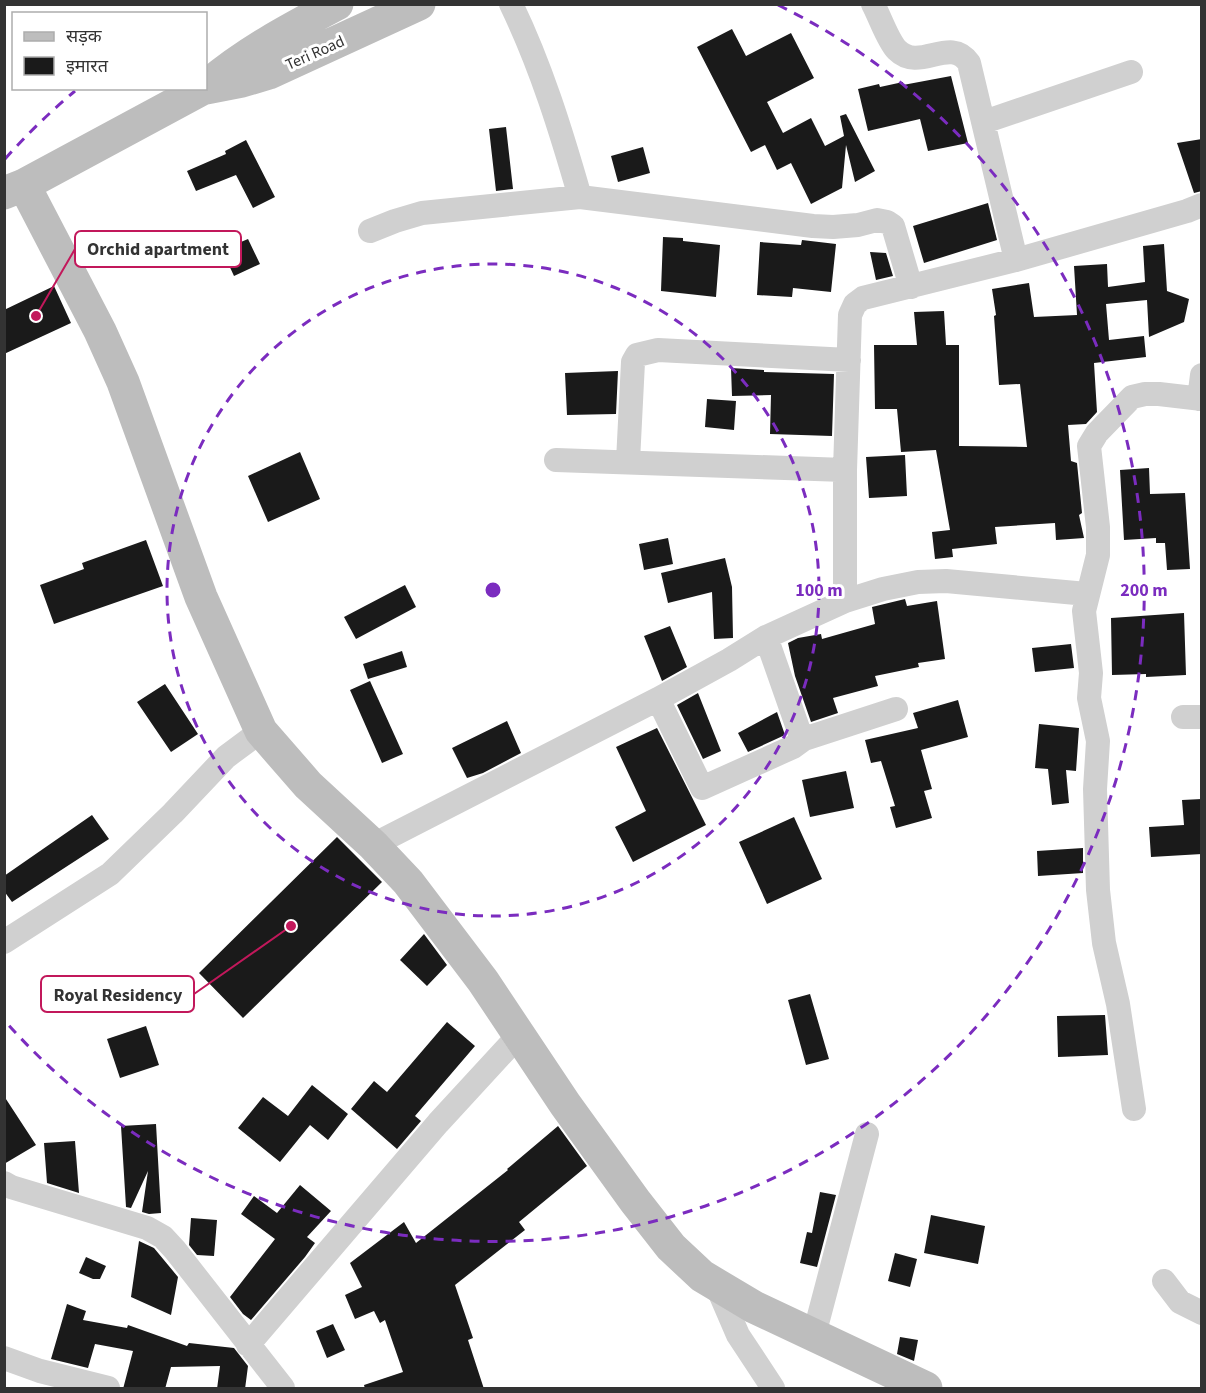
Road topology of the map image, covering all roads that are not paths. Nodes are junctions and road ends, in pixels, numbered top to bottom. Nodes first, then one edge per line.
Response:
1 (337, 4) edge
2 (419, 4) edge
3 (511, 4) edge
4 (873, 4) edge
5 (1131, 72) dead end
6 (207, 86) edge
7 (207, 88) edge
8 (201, 90) edge
9 (984, 122) junction
10 (14, 188) edge
11 (580, 197) junction
12 (1202, 205) edge
13 (370, 231) dead end
14 (1016, 260) junction
15 (911, 287) junction
16 (849, 360) junction
17 (1201, 391) edge
18 (556, 460) dead end
19 (628, 462) junction
20 (845, 470) junction
21 (1087, 594) junction
22 (845, 601) junction
23 (766, 637) junction
24 (658, 699) junction
25 (896, 709) dead end
26 (261, 731) junction
27 (799, 731) dead end
28 (373, 845) junction
29 (4, 942) edge
30 (519, 1035) junction
31 (1134, 1109) dead end
32 (867, 1134) dead end
33 (4, 1183) edge
34 (1164, 1281) dead end
35 (716, 1284) junction
36 (1202, 1314) edge
37 (814, 1335) junction
38 (248, 1345) junction
39 (4, 1358) edge
40 (108, 1389) edge
41 (283, 1389) edge
42 (773, 1389) edge
43 (926, 1389) edge

1 - 6 street
2 - 7 street, Teri Road
3 - 11 street
4 - 9 street
5 - 9 street
8 - 10 street, Teri Road
9 - 14 street
10 - 26 street
11 - 13 street
11 - 15 street
12 - 14 street
14 - 15 street
15 - 16 street
16 - 19 street
16 - 20 street
17 - 21 street
18 - 19 street
19 - 20 street
20 - 22 street
21 - 22 street
21 - 31 street
22 - 23 street
23 - 24 street
23 - 27 street
24 - 25 street
24 - 28 street
26 - 28 street
26 - 29 street
28 - 30 street
30 - 35 street
30 - 38 street
32 - 37 street
33 - 38 street
34 - 36 street
35 - 37 street
35 - 42 street
37 - 43 street
38 - 41 street
39 - 40 street

